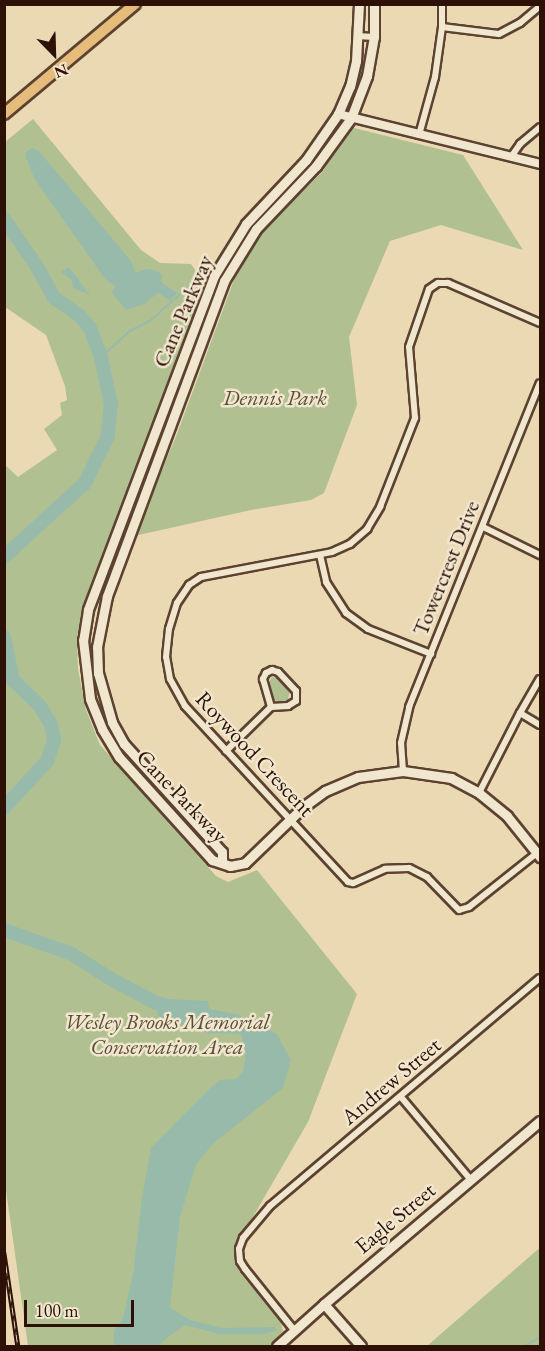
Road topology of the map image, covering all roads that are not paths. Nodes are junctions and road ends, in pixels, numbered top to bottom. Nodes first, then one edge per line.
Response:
1 (135, 4) edge
2 (359, 4) edge
3 (374, 4) edge
4 (442, 4) edge
5 (540, 6) edge
6 (442, 27) junction
7 (357, 36) junction
8 (374, 37) junction
9 (4, 114) edge
10 (338, 114) junction
11 (351, 118) junction
12 (540, 127) edge
13 (419, 135) junction
14 (511, 157) junction
15 (540, 164) edge
16 (540, 323) edge
17 (540, 383) edge
18 (483, 527) junction
19 (320, 555) junction
20 (540, 555) edge
21 (431, 654) junction
22 (540, 680) edge
23 (271, 707) junction
24 (520, 713) junction
25 (540, 725) edge
26 (226, 751) junction
27 (403, 771) junction
28 (479, 794) junction
29 (292, 819) junction
30 (539, 855) edge
31 (222, 861) junction
32 (540, 978) edge
33 (401, 1097) junction
34 (540, 1121) edge
35 (471, 1180) junction
36 (324, 1304) junction
37 (294, 1330) junction
38 (277, 1347) edge
39 (361, 1347) edge

1 - 9 main road
2 - 7 main road, Cane Parkway
3 - 8 main road, Cane Parkway
4 - 6 street
5 - 6 street
6 - 13 street
7 - 8 street
7 - 10 main road, Cane Parkway
8 - 11 main road, Cane Parkway
10 - 11 street
10 - 31 main road, Cane Parkway
11 - 13 street
11 - 31 main road, Cane Parkway
12 - 14 street
13 - 14 street
14 - 15 street
16 - 19 street, Roywood Crescent
17 - 18 street, Towercrest Drive
18 - 20 street
18 - 21 street, Towercrest Drive
19 - 21 street
19 - 26 street, Roywood Crescent
21 - 27 street, Towercrest Drive
22 - 24 street
23 - 23 street
23 - 26 street
24 - 25 street
24 - 28 street
26 - 29 street, Roywood Crescent
27 - 28 main road
27 - 29 main road
28 - 30 main road
29 - 30 street, Roywood Crescent
29 - 31 main road
32 - 33 street, Andrew Street
33 - 35 street
33 - 37 street, Andrew Street
34 - 35 main road, Eagle Street
35 - 36 main road, Eagle Street
36 - 37 main road, Eagle Street
36 - 39 main road
37 - 38 main road, Eagle Street

